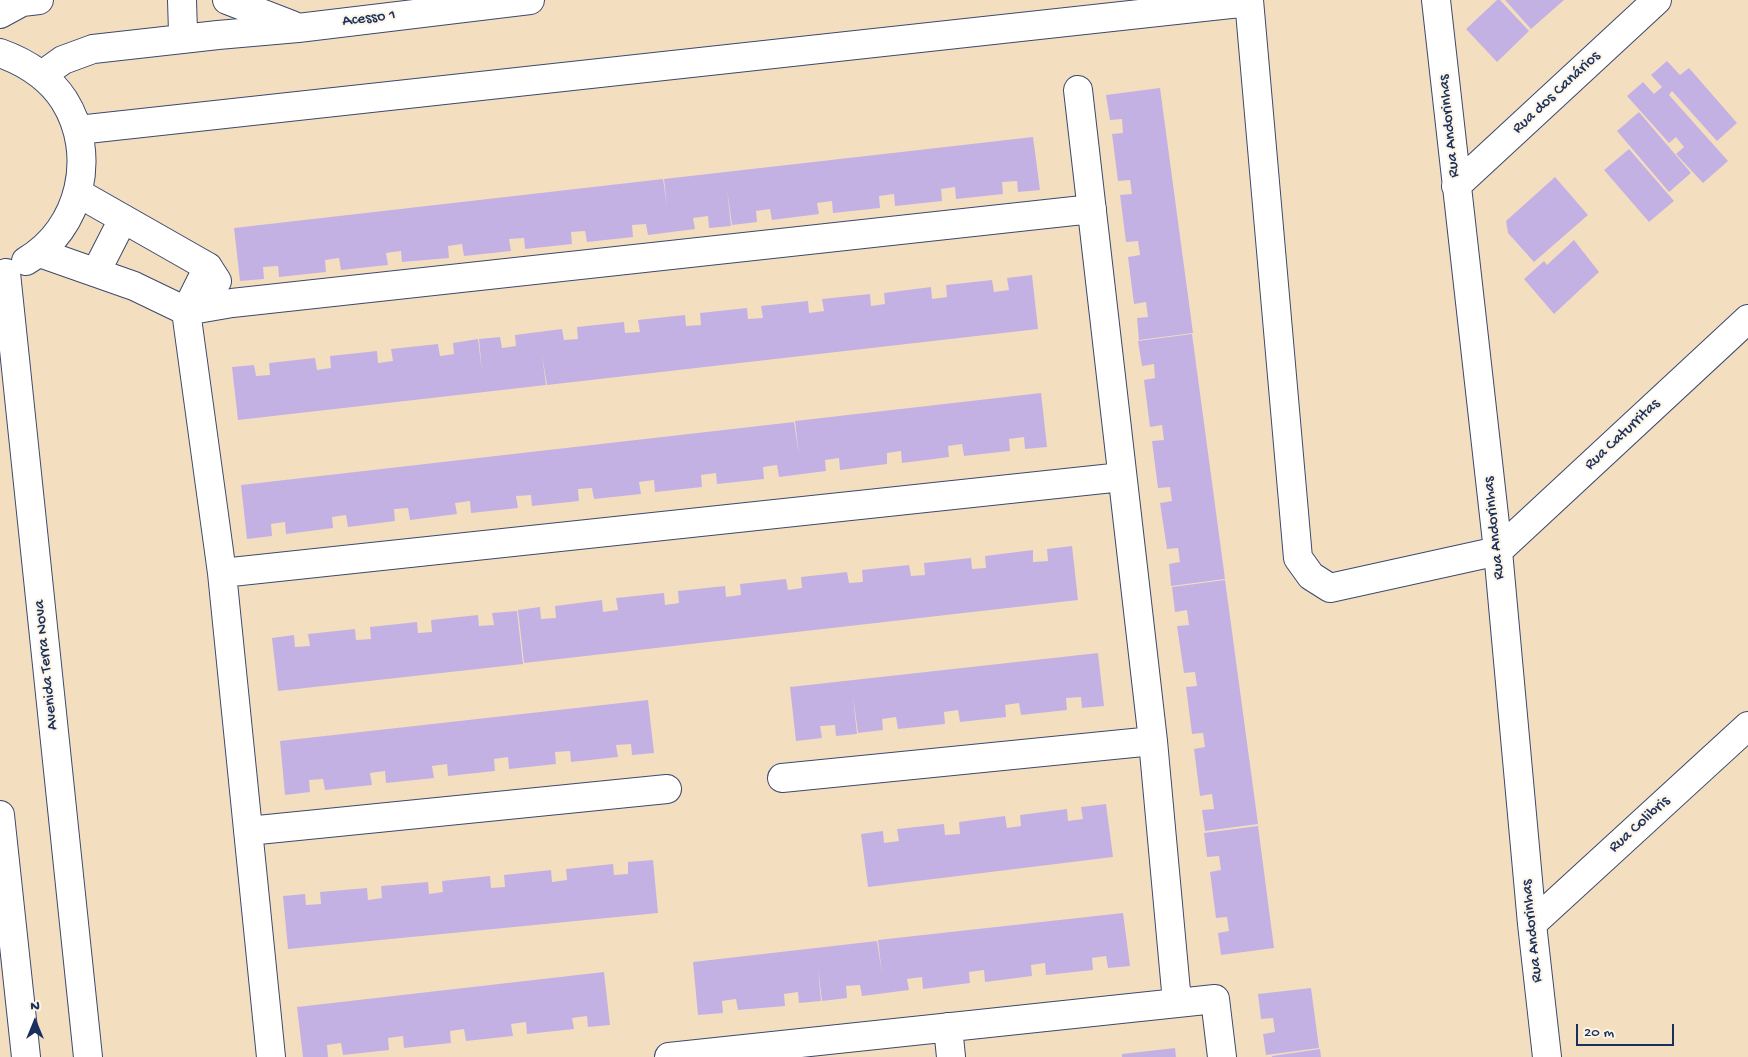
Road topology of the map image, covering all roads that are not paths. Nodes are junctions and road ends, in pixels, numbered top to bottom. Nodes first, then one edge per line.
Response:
1 (39, 0) edge
2 (182, 0) edge
3 (227, 0) edge
4 (530, 0) edge
5 (1436, 0) edge
6 (1657, 0) edge
7 (1249, 1) edge
8 (0, 14) edge
9 (298, 28) junction
10 (185, 38) junction
11 (0, 53) edge
12 (42, 75) junction
13 (1078, 90) dead end
14 (78, 130) junction
15 (1456, 186) junction
16 (78, 193) junction
17 (1092, 209) junction
18 (123, 219) junction
19 (40, 253) junction
20 (208, 267) junction
21 (96, 272) junction
22 (3, 273) edge
23 (232, 303) junction
24 (186, 311) junction
25 (1748, 319) edge
26 (1122, 477) junction
27 (1498, 551) junction
28 (222, 573) junction
29 (1748, 726) edge
30 (1153, 741) junction
31 (782, 778) dead end
32 (667, 789) dead end
33 (0, 815) edge
34 (248, 831) junction
35 (1532, 924) junction
36 (1177, 1002) junction
37 (948, 1027) junction
38 (26, 1057) edge
39 (88, 1057) edge
40 (271, 1057) edge
41 (669, 1057) edge
42 (952, 1057) edge
43 (1222, 1057) edge
44 (1547, 1057) edge

1 - 8 street
2 - 10 street
3 - 9 street, Acesso 1
4 - 9 street, Acesso 1
5 - 15 street, Rua Andorinhas
6 - 15 street, Rua dos Canários
7 - 14 street
7 - 27 street
9 - 10 street, Acesso 1
10 - 12 street, Acesso 1
11 - 12 street
12 - 14 street
13 - 17 street
14 - 16 street
15 - 27 street, Rua Andorinhas
16 - 18 street
16 - 19 street
17 - 23 street
17 - 26 street
18 - 20 street
18 - 21 street
19 - 21 street
19 - 22 street
20 - 23 street
20 - 24 street
21 - 24 street
22 - 39 street, Avenida Terra Nova
23 - 24 street
24 - 28 street
25 - 27 street, Rua Caturritas
26 - 28 street
26 - 30 street
27 - 35 street, Rua Andorinhas
28 - 34 street
29 - 35 street, Rua Colibris
30 - 31 street
30 - 36 street
32 - 34 street
33 - 38 street
34 - 40 street
35 - 44 street, Rua Andorinhas
36 - 37 street
36 - 43 street
37 - 41 street
37 - 42 street

